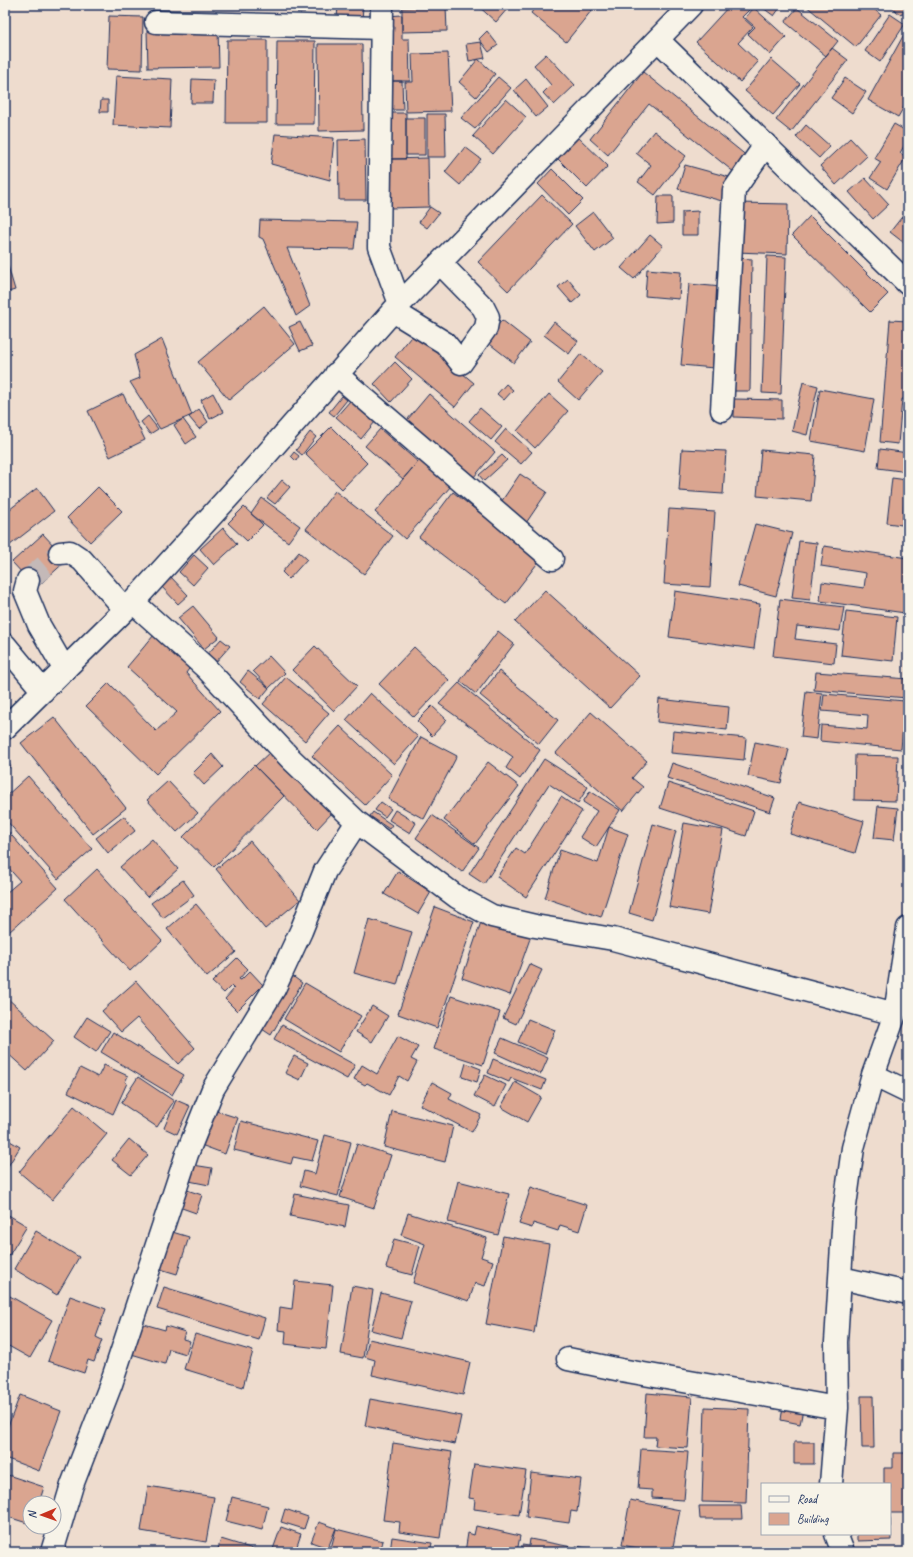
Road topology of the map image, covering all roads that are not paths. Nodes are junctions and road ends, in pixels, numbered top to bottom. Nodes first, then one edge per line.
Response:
1 (382, 5) edge
2 (691, 5) edge
3 (156, 22) dead end
4 (382, 28) junction
5 (658, 40) junction
6 (766, 144) junction
7 (440, 263) junction
8 (908, 284) edge
9 (396, 307) junction
10 (336, 374) junction
11 (722, 410) dead end
12 (60, 553) dead end
13 (552, 559) dead end
14 (28, 580) dead end
15 (129, 605) junction
16 (5, 645) edge
17 (65, 670) junction
18 (43, 691) junction
19 (5, 728) edge
20 (358, 822) junction
21 (908, 928) edge
22 (895, 1014) junction
23 (873, 1075) junction
24 (908, 1092) edge
25 (841, 1278) junction
26 (908, 1293) edge
27 (568, 1359) dead end
28 (837, 1408) junction
29 (831, 1483) edge
30 (836, 1535) edge
31 (57, 1551) edge
32 (843, 1552) edge

1 - 4 street
2 - 5 street
3 - 4 street
4 - 9 street
5 - 6 street
5 - 7 street
6 - 8 street
6 - 11 street
7 - 9 street
7 - 9 street
9 - 10 street
10 - 13 street
10 - 15 street
12 - 15 street
14 - 17 street
15 - 17 street
15 - 20 street
16 - 18 street
17 - 18 street
18 - 19 street
20 - 22 street
20 - 31 street
21 - 22 street
22 - 23 street
23 - 24 street
23 - 25 street
25 - 26 street
25 - 28 street
27 - 28 street
28 - 29 street
30 - 32 street

